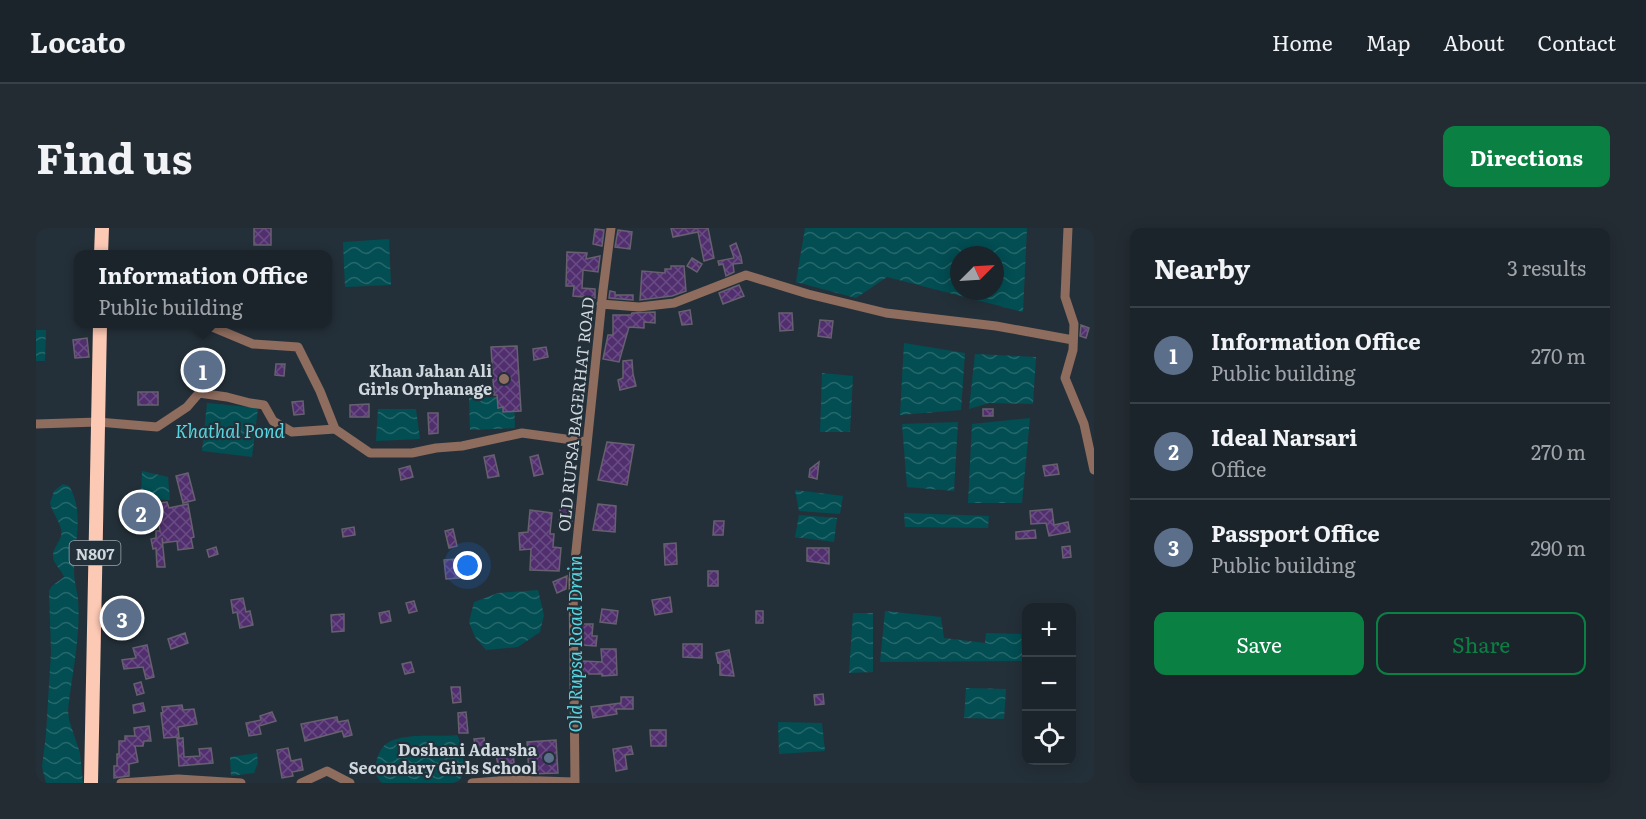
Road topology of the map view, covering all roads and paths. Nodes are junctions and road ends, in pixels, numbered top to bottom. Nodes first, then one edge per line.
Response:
1 (102, 228) edge
2 (611, 228) edge
3 (1068, 228) edge
4 (101, 250) edge
5 (601, 304) junction
6 (100, 328) edge
7 (215, 328) edge
8 (1074, 340) junction
9 (98, 422) junction
10 (36, 424) edge
11 (335, 429) junction
12 (587, 442) junction
13 (1094, 470) edge
14 (574, 782) edge
15 (91, 783) edge
16 (121, 783) edge
17 (241, 783) edge
18 (301, 783) edge
19 (350, 783) edge
20 (472, 783) edge

1 - 4 highway
2 - 5 street, OLD RUPSA BAGERHAT ROAD
3 - 8 street
5 - 8 street
5 - 12 street, OLD RUPSA BAGERHAT ROAD
6 - 9 highway, N807
7 - 11 street
8 - 13 street
9 - 10 street
9 - 11 street
9 - 15 highway, N807
11 - 12 street
12 - 14 street, OLD RUPSA BAGERHAT ROAD
14 - 20 street
16 - 17 street
18 - 19 street

